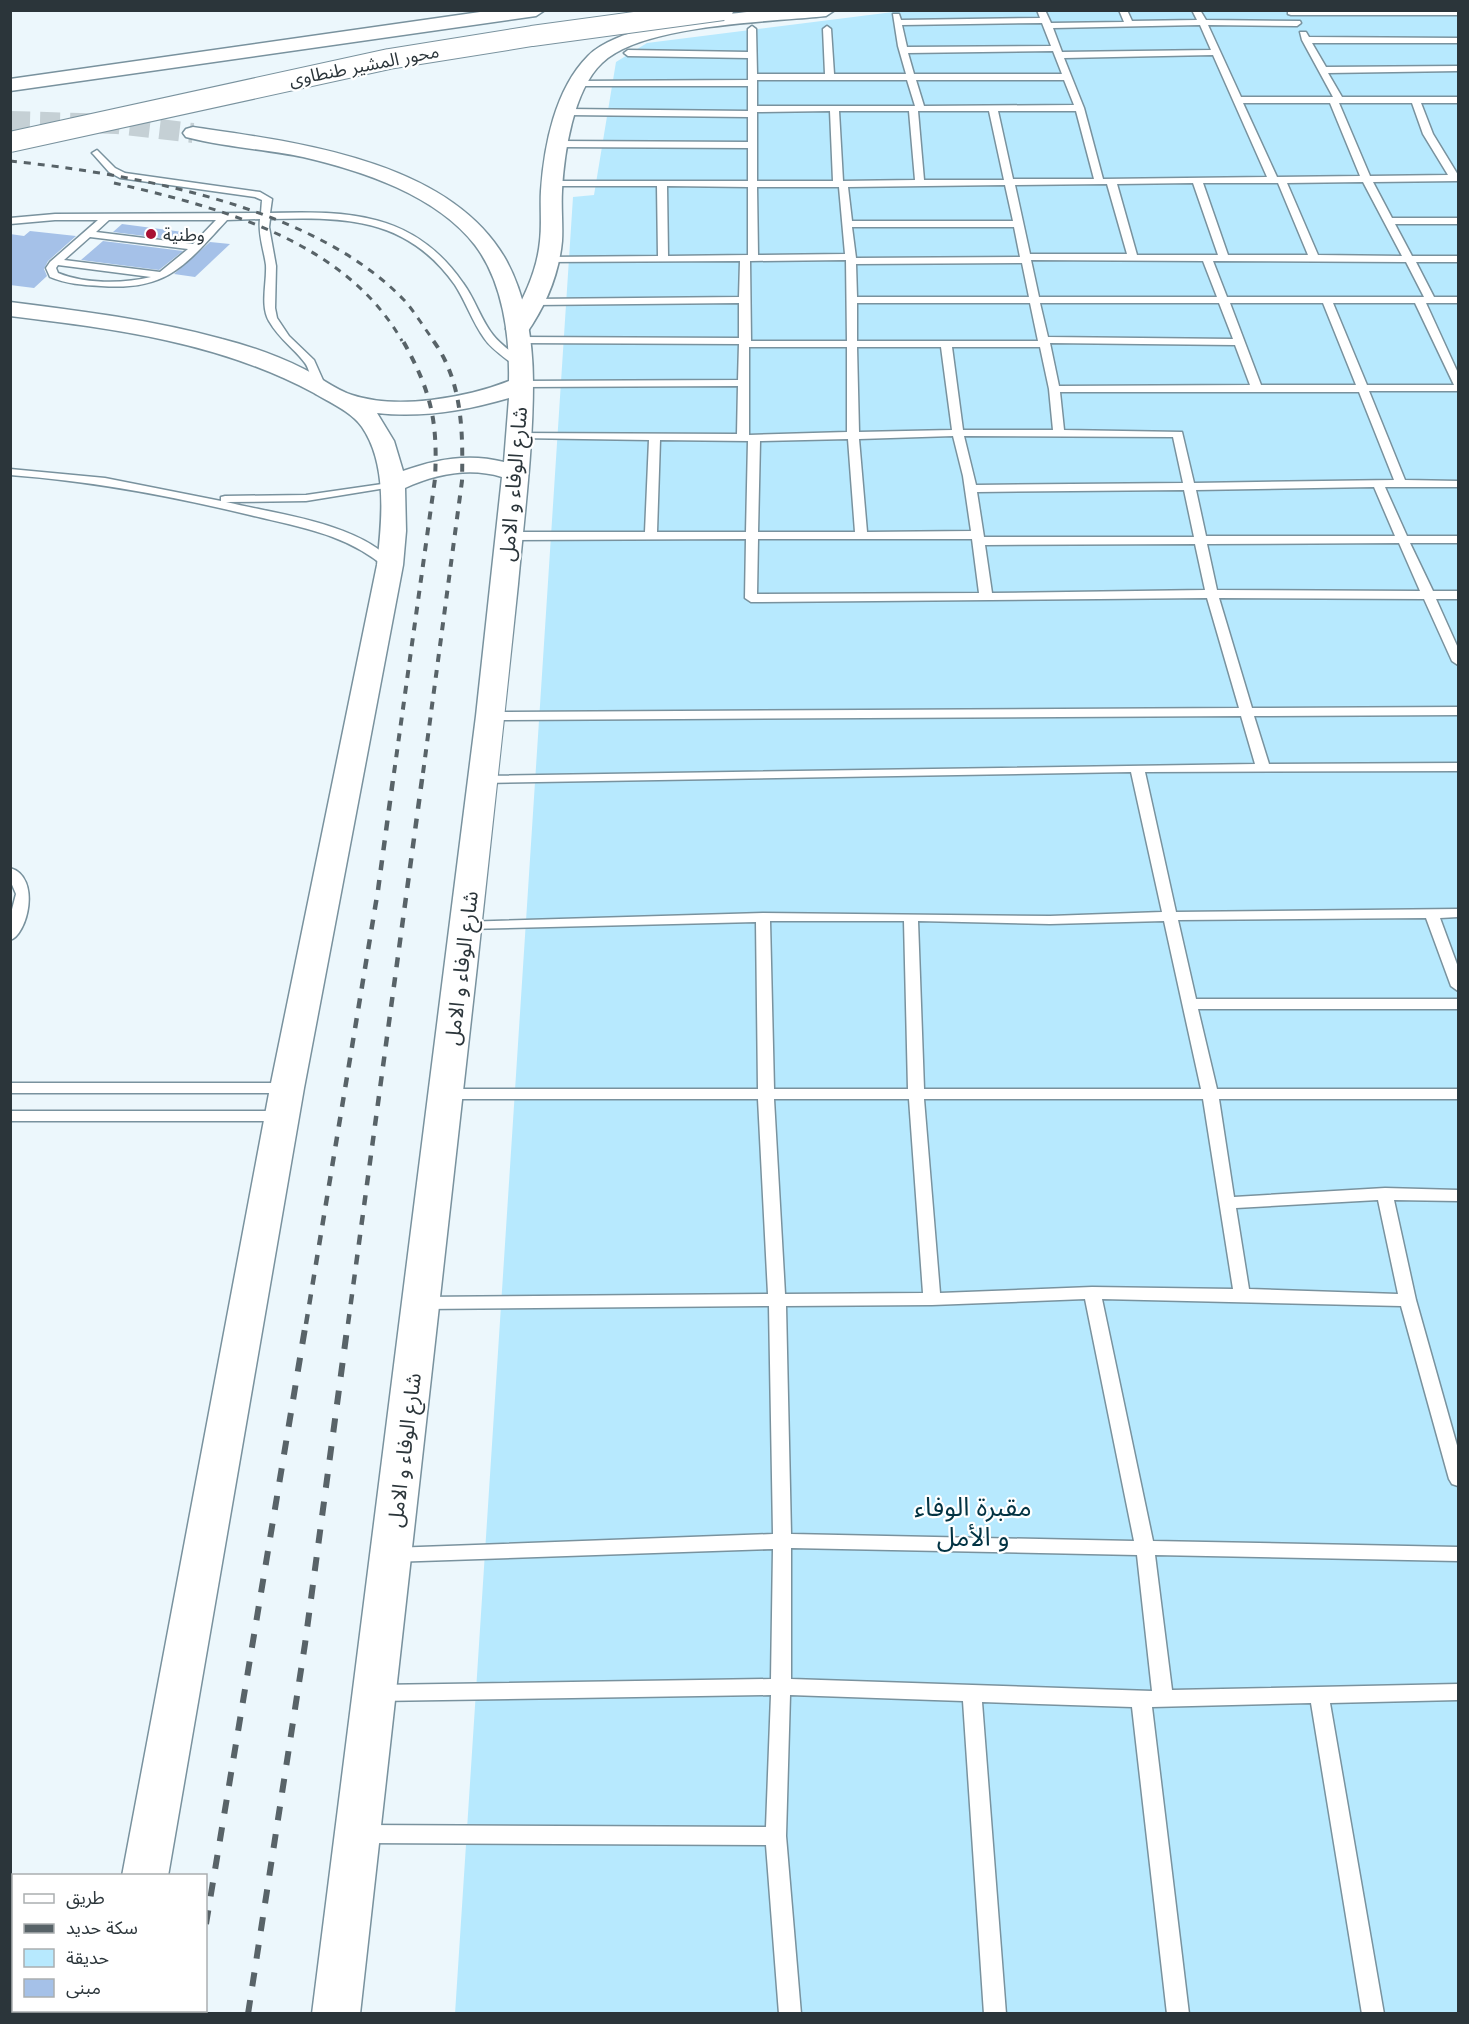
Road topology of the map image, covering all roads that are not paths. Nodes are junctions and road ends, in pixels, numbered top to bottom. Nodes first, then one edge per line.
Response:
1 (477, 10) edge
2 (536, 10) edge
3 (723, 10) edge
4 (1041, 10) edge
5 (1123, 10) edge
6 (1196, 10) edge
7 (1291, 11) edge
8 (1457, 13) edge
9 (459, 20) junction
10 (827, 20) edge
11 (1203, 22) junction
12 (1047, 23) junction
13 (1297, 23) junction
14 (1129, 24) junction
15 (752, 29) dead end
16 (1306, 40) junction
17 (1458, 40) edge
18 (903, 50) junction
19 (1058, 52) junction
20 (1216, 52) junction
21 (628, 53) dead end
22 (752, 55) junction
23 (1458, 68) edge
24 (1322, 70) junction
25 (912, 77) junction
26 (1068, 77) junction
27 (830, 78) junction
28 (752, 80) junction
29 (579, 83) junction
30 (10, 85) edge
31 (1240, 100) junction
32 (1336, 100) junction
33 (1414, 100) junction
34 (1458, 100) edge
35 (993, 108) junction
36 (1080, 108) junction
37 (834, 109) junction
38 (916, 109) junction
39 (752, 111) junction
40 (568, 112) junction
41 (193, 133) tunnel mouth
42 (10, 142) edge
43 (558, 144) junction
44 (751, 145) junction
45 (97, 153) dead end
46 (1366, 178) junction
47 (1456, 178) edge
48 (1277, 179) junction
49 (1197, 180) junction
50 (1099, 181) junction
51 (1111, 181) junction
52 (1009, 182) junction
53 (552, 183) junction
54 (841, 183) junction
55 (920, 183) junction
56 (662, 184) junction
57 (752, 184) junction
58 (263, 216) junction
59 (106, 218) junction
60 (224, 218) junction
61 (10, 221) edge
62 (1389, 221) junction
63 (1458, 221) edge
64 (848, 224) junction
65 (1017, 224) junction
66 (88, 234) junction
67 (195, 248) junction
68 (1133, 257) junction
69 (1207, 257) junction
70 (1224, 257) junction
71 (749, 258) junction
72 (1025, 258) junction
73 (1314, 258) junction
74 (1410, 258) junction
75 (1458, 258) edge
76 (663, 259) junction
77 (850, 259) junction
78 (548, 260) junction
79 (56, 262) junction
80 (165, 276) junction
81 (746, 300) junction
82 (851, 300) junction
83 (1034, 300) junction
84 (1222, 300) junction
85 (1327, 300) junction
86 (1425, 300) junction
87 (1458, 300) edge
88 (533, 302) junction
89 (10, 309) edge
90 (746, 342) junction
91 (1045, 342) junction
92 (1238, 342) junction
93 (852, 344) junction
94 (946, 344) junction
95 (520, 355) junction
96 (745, 383) junction
97 (1458, 383) edge
98 (1458, 388) edge
99 (1054, 389) junction
100 (1257, 389) junction
101 (1362, 389) junction
102 (332, 394) junction
103 (957, 433) junction
104 (1059, 433) junction
105 (518, 435) junction
106 (853, 436) junction
107 (655, 437) junction
108 (749, 438) junction
109 (10, 472) edge
110 (515, 473) junction
111 (1378, 483) junction
112 (1401, 483) junction
113 (392, 484) junction
114 (1458, 484) edge
115 (1190, 488) junction
116 (971, 489) junction
117 (192, 498) junction
118 (861, 535) junction
119 (510, 536) junction
120 (651, 536) junction
121 (753, 536) junction
122 (977, 538) junction
123 (1458, 539) edge
124 (1403, 540) junction
125 (1201, 541) junction
126 (390, 565) junction
127 (1212, 594) junction
128 (1429, 595) junction
129 (1458, 595) edge
130 (986, 597) junction
131 (1458, 661) edge
132 (1246, 711) junction
133 (1458, 711) edge
134 (490, 716) junction
135 (1263, 767) junction
136 (1458, 767) edge
137 (1137, 768) junction
138 (483, 779) junction
139 (10, 872) edge
140 (1431, 913) junction
141 (1458, 913) edge
142 (911, 916) junction
143 (1170, 916) junction
144 (762, 917) junction
145 (466, 925) junction
146 (10, 936) edge
147 (1458, 986) edge
148 (1190, 1004) junction
149 (1458, 1004) edge
150 (10, 1088) edge
151 (446, 1094) junction
152 (766, 1094) junction
153 (916, 1094) junction
154 (1210, 1094) junction
155 (1458, 1094) edge
156 (285, 1102) junction
157 (10, 1116) edge
158 (1385, 1194) junction
159 (1458, 1195) edge
160 (1227, 1203) junction
161 (1092, 1293) junction
162 (1242, 1294) junction
163 (932, 1299) junction
164 (777, 1300) junction
165 (1408, 1300) junction
166 (421, 1303) junction
167 (1451, 1422) edge
168 (1458, 1479) edge
169 (782, 1541) junction
170 (1145, 1548) junction
171 (1458, 1554) edge
172 (391, 1555) junction
173 (781, 1687) junction
174 (1458, 1692) edge
175 (375, 1693) junction
176 (972, 1694) junction
177 (1319, 1695) junction
178 (1163, 1698) junction
179 (1141, 1699) junction
180 (358, 1834) junction
181 (776, 1836) junction
182 (145, 1874) edge
183 (336, 2013) edge
184 (790, 2013) edge
185 (995, 2013) edge
186 (1178, 2013) edge
187 (1373, 2013) edge

1 - 9 lane
2 - 9 main road, محور المشير طنطاوى
3 - 42 main road, محور المشير طنطاوى, bridge
4 - 12 lane
5 - 14 lane
6 - 11 lane
7 - 8 lane
7 - 13 lane
9 - 30 main road, محور المشير طنطاوى
10 - 27 lane
10 - 29 main road
11 - 13 lane
11 - 14 lane
11 - 20 lane
12 - 14 lane
12 - 18 lane
12 - 19 lane
13 - 16 lane
15 - 22 lane
16 - 17 lane
16 - 24 lane
18 - 19 lane
18 - 25 lane
19 - 20 lane
19 - 26 lane
20 - 31 lane
21 - 22 lane
22 - 28 lane
23 - 24 lane
24 - 32 lane
25 - 26 lane
25 - 27 lane
25 - 38 lane
26 - 36 lane
27 - 28 lane
28 - 29 lane
28 - 39 lane
29 - 40 main road
31 - 32 lane
31 - 48 lane
32 - 33 lane
32 - 46 lane
33 - 34 lane
33 - 47 lane
35 - 36 lane
35 - 38 lane
35 - 52 lane
36 - 50 lane
37 - 38 lane
37 - 39 lane
37 - 54 lane
38 - 55 lane
39 - 40 lane
39 - 44 lane
40 - 43 main road
41 - 95 main road, شارع الوفاء و الامل
43 - 44 lane
43 - 53 main road
44 - 57 lane
45 - 58 lane
46 - 47 lane
46 - 48 lane
46 - 62 lane
48 - 49 lane
48 - 73 lane
49 - 51 lane
49 - 70 lane
50 - 51 lane
50 - 52 lane
51 - 68 lane
52 - 55 lane
52 - 65 lane
53 - 56 lane
53 - 78 main road
54 - 55 lane
54 - 57 lane
54 - 64 lane
56 - 57 lane
56 - 76 lane
57 - 71 lane
58 - 60 lane
58 - 95 lane
58 - 102 lane
59 - 60 lane
59 - 61 lane
59 - 66 lane
60 - 67 lane
62 - 63 lane
62 - 74 lane
64 - 65 lane
64 - 77 lane
65 - 72 lane
66 - 67 lane
66 - 79 lane
67 - 80 lane
68 - 69 lane
68 - 72 lane
69 - 70 lane
69 - 84 lane
70 - 73 lane
71 - 76 lane
71 - 77 lane
71 - 81 lane
72 - 77 lane
72 - 83 lane
73 - 74 lane
74 - 75 lane
74 - 86 lane
76 - 78 lane
77 - 82 lane
78 - 88 main road
79 - 80 lane
79 - 80 lane
81 - 88 lane
81 - 90 lane
82 - 83 lane
82 - 93 lane
83 - 84 lane
83 - 91 lane
84 - 85 lane
84 - 92 lane
85 - 86 lane
85 - 101 lane
86 - 87 lane
86 - 97 lane
88 - 95 main road
89 - 102 main road
90 - 93 lane
90 - 95 lane
90 - 96 lane
91 - 92 lane
91 - 94 lane
91 - 99 lane
92 - 100 lane
93 - 94 lane
93 - 106 lane
94 - 103 lane
95 - 96 lane
95 - 102 main road
95 - 105 main road, شارع الوفاء و الامل
96 - 108 lane
98 - 101 lane
99 - 100 lane
99 - 104 lane
100 - 101 lane
101 - 112 lane
102 - 113 main road
103 - 104 lane
103 - 106 lane
103 - 116 lane
104 - 115 lane
105 - 107 lane
105 - 110 main road, شارع الوفاء و الامل
106 - 108 lane
106 - 118 lane
107 - 108 lane
107 - 120 lane
108 - 121 lane
109 - 117 lane
110 - 113 main road
110 - 119 main road, شارع الوفاء و الامل
111 - 112 lane
111 - 115 lane
111 - 124 lane
112 - 114 lane
113 - 117 lane
113 - 126 main road
115 - 116 lane
115 - 125 lane
116 - 122 lane
117 - 126 lane
118 - 121 lane
118 - 122 lane
119 - 120 lane
119 - 134 main road, شارع الوفاء و الامل
120 - 121 lane
121 - 130 lane
122 - 125 lane
122 - 130 lane
123 - 124 lane
124 - 125 lane
124 - 128 lane
125 - 127 lane
126 - 156 main road
127 - 128 lane
127 - 130 lane
127 - 132 lane
128 - 129 lane
128 - 131 lane
132 - 133 lane
132 - 134 lane
132 - 135 lane
134 - 138 main road, شارع الوفاء و الامل
135 - 136 lane
135 - 137 lane
137 - 138 lane
137 - 143 lane
138 - 145 main road, شارع الوفاء و الامل
139 - 146 lane
140 - 141 lane
140 - 143 lane
140 - 147 lane
142 - 143 lane
142 - 144 lane
142 - 153 lane
143 - 148 lane
144 - 145 lane
144 - 152 lane
145 - 151 main road, شارع الوفاء و الامل
148 - 149 lane
148 - 154 lane
150 - 156 lane
151 - 152 lane
151 - 166 main road, شارع الوفاء و الامل
152 - 153 lane
152 - 164 lane
153 - 154 lane
153 - 163 lane
154 - 155 lane
154 - 160 lane
156 - 157 lane
156 - 182 main road
158 - 159 lane
158 - 160 lane
158 - 165 lane
160 - 162 lane
161 - 162 lane
161 - 163 lane
161 - 170 lane
162 - 165 lane
163 - 164 lane
164 - 166 lane
164 - 169 lane
165 - 167 lane
166 - 172 main road, شارع الوفاء و الامل
167 - 168 lane
169 - 170 lane
169 - 172 lane
169 - 173 lane
170 - 171 lane
170 - 178 lane
172 - 175 main road, شارع الوفاء و الامل
173 - 175 lane
173 - 176 lane
173 - 181 lane
174 - 177 lane
175 - 180 main road, شارع الوفاء و الامل
176 - 179 lane
176 - 185 lane
177 - 178 lane
177 - 187 lane
178 - 179 lane
179 - 186 lane
180 - 181 lane
180 - 183 main road, شارع الوفاء و الامل
181 - 184 lane

